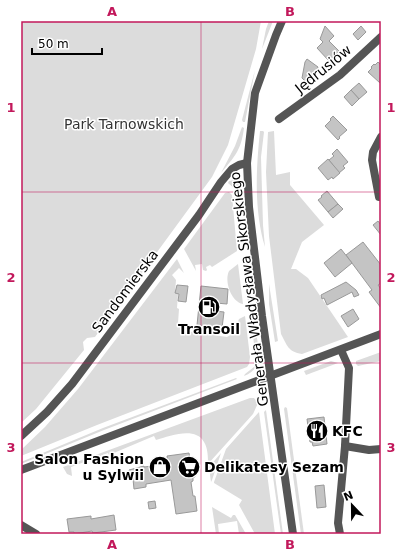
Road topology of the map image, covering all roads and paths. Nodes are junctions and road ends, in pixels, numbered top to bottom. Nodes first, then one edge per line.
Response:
1 (282, 21) edge
2 (381, 37) edge
3 (279, 119) dead end
4 (381, 137) edge
5 (247, 163) junction
6 (381, 197) edge
7 (381, 334) edge
8 (341, 350) junction
9 (271, 375) junction
10 (21, 436) edge
11 (345, 446) junction
12 (381, 449) edge
13 (21, 470) edge
14 (21, 525) edge
15 (36, 534) edge
16 (293, 534) edge
17 (340, 534) edge

1 - 5 street, Generała Władysława Sikorskiego
2 - 3 street, Jędrusiów
4 - 6 street
5 - 9 street, Generała Władysława Sikorskiego
5 - 10 street, Sandomierska
7 - 8 street
8 - 9 street
8 - 11 street
9 - 13 street
9 - 16 street, Generała Władysława Sikorskiego
11 - 12 street
11 - 17 street
14 - 15 street

